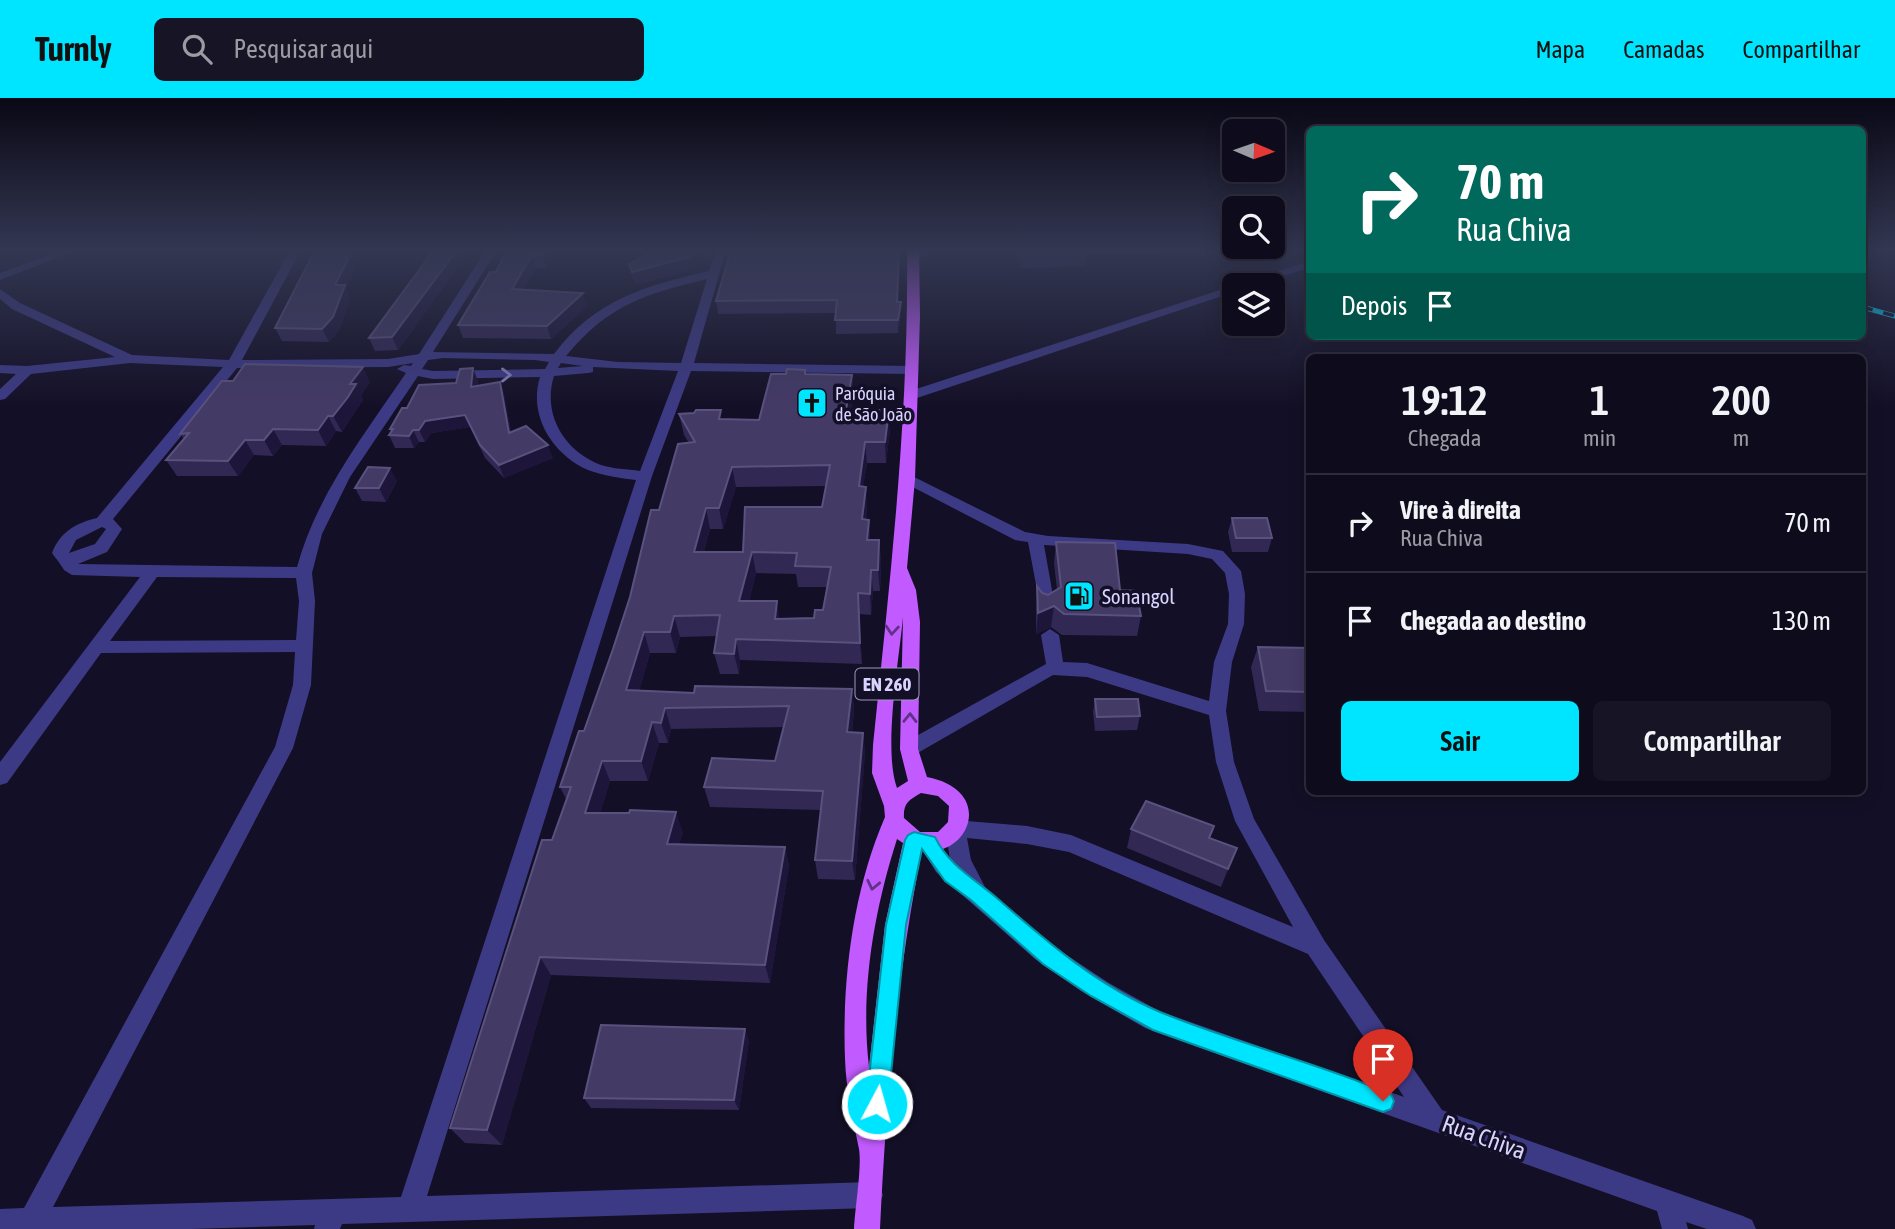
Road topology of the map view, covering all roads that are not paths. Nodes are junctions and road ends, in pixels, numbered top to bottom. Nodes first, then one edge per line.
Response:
1 (12, 303) edge
2 (267, 303) edge
3 (458, 303) edge
4 (620, 303) edge
5 (707, 303) edge
6 (913, 303) edge
7 (1190, 303) edge
8 (425, 355) junction
9 (556, 358) junction
10 (130, 359) junction
11 (388, 363) junction
12 (233, 365) junction
13 (618, 366) junction
14 (686, 368) junction
15 (0, 369) edge
16 (27, 370) junction
17 (912, 370) junction
18 (414, 373) junction
19 (549, 373) junction
20 (0, 396) edge
21 (912, 396) junction
22 (645, 476) junction
23 (908, 478) junction
24 (102, 522) junction
25 (1035, 539) junction
26 (71, 560) junction
27 (899, 562) junction
28 (152, 572) junction
29 (304, 573) junction
30 (1047, 607) edge
31 (1050, 635) dead end
32 (305, 646) junction
33 (96, 647) junction
34 (1056, 669) junction
35 (1217, 712) junction
36 (909, 749) junction
37 (3, 769) edge
38 (919, 786) junction
39 (894, 812) junction
40 (955, 828) junction
41 (921, 841) junction
42 (978, 894) junction
43 (1316, 947) junction
44 (1434, 1120) junction
45 (871, 1155) junction
46 (870, 1195) junction
47 (1667, 1203) junction
48 (410, 1208) junction
49 (330, 1220) edge
50 (0, 1222) edge
51 (31, 1222) junction
52 (81, 1224) edge
53 (867, 1229) edge
54 (1675, 1229) edge
55 (1743, 1229) edge

1 - 10 street
2 - 12 street
3 - 8 street
4 - 9 street
5 - 14 street
6 - 17 main road, EN 260
7 - 21 street
8 - 9 street
8 - 11 street
8 - 18 street
9 - 13 street
9 - 19 street
10 - 12 street
10 - 16 street
11 - 12 street
11 - 18 street
12 - 24 street
13 - 14 street
13 - 19 street
14 - 17 street
14 - 22 street
15 - 16 street
16 - 20 street
17 - 21 main road, EN 260
18 -> 19 street
18 - 29 street
19 - 22 street
21 - 23 main road, EN 260
22 - 48 street
23 - 25 street
23 - 27 main road, EN 260
24 - 26 street
24 - 26 street
25 - 30 street
25 - 35 street
26 - 28 street
36 -> 27 main road, EN 260
27 -> 39 main road, EN 260
28 - 29 street
28 - 33 street
29 - 32 street
31 - 34 street
32 - 33 street
32 - 51 street
33 - 37 street
34 - 35 street
34 - 36 street
35 - 43 street
36 - 38 main road, EN 260
38 - 39 main road
38 - 40 main road
39 - 41 main road, EN 260
39 -> 45 main road
40 - 41 main road
40 - 42 street, Rua Chiva
40 - 43 street
41 - 42 street, Rua Chiva
41 - 45 main road
42 - 44 street, Rua Chiva
43 - 44 street
44 - 47 street, Rua Chiva
45 - 46 main road
46 - 48 street
46 - 53 main road
47 - 54 street
47 - 55 street, Rua Chiva
48 - 49 street
49 - 52 street
50 - 51 street
51 - 52 street

